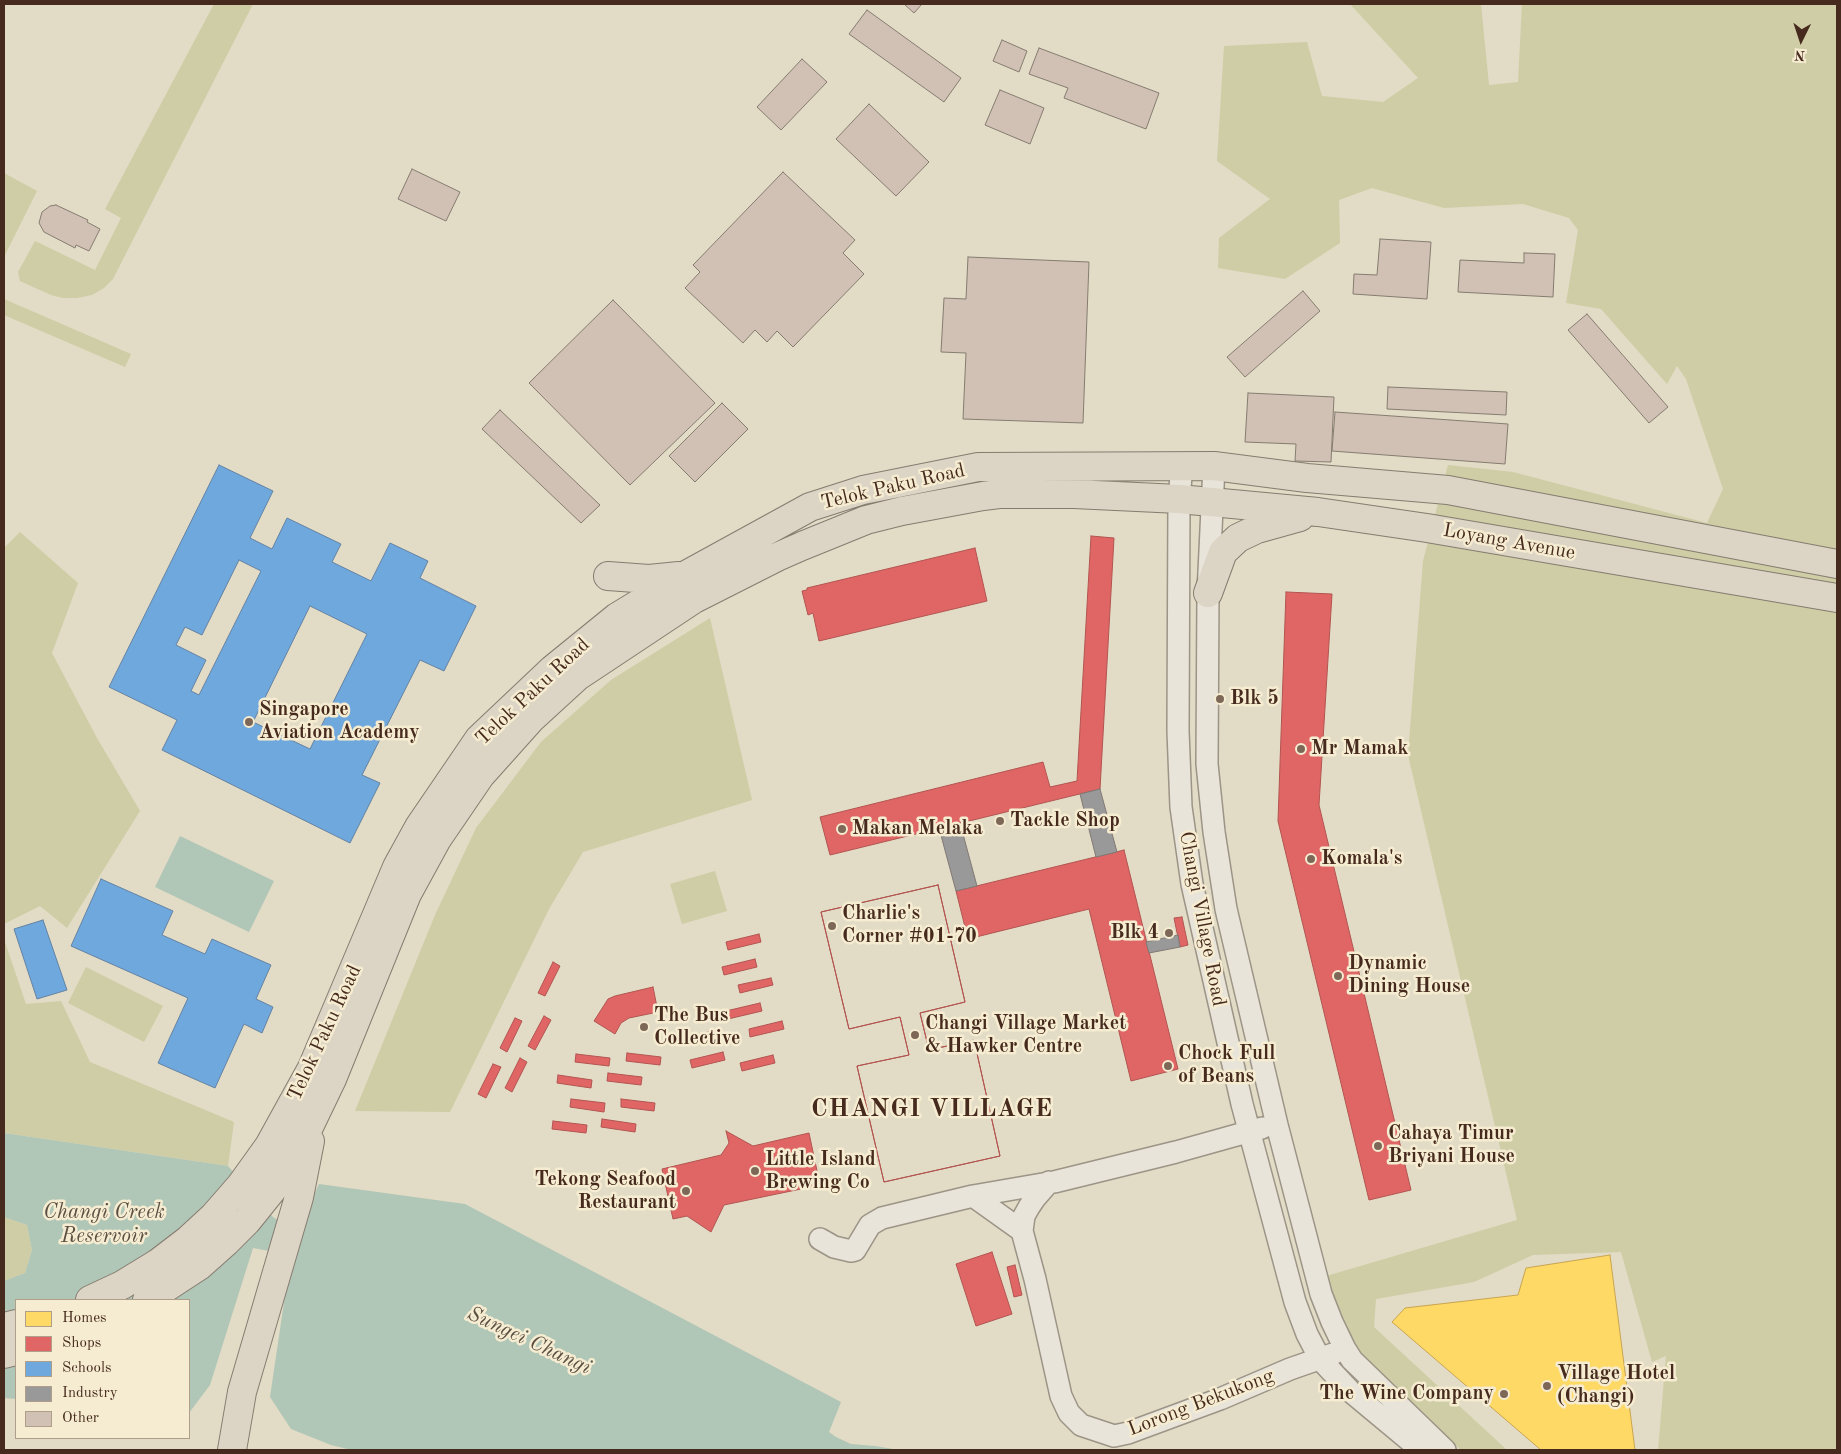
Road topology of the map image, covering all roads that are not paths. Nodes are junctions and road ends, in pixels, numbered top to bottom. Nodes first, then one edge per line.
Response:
1 (1182, 465) junction
2 (1214, 466) junction
3 (1179, 498) junction
4 (1213, 502) junction
5 (1318, 512) junction
6 (1837, 564) edge
7 (686, 575) junction
8 (608, 576) dead end
9 (1208, 593) junction
10 (1837, 598) edge
11 (314, 1120) junction
12 (1277, 1125) junction
13 (1249, 1131) junction
14 (1049, 1182) junction
15 (973, 1196) junction
16 (1022, 1231) junction
17 (820, 1239) dead end
18 (92, 1299) edge
19 (149, 1299) edge
20 (1345, 1349) junction
21 (1320, 1359) junction
22 (232, 1450) edge
23 (1421, 1450) edge
24 (1445, 1450) edge

1 - 2 main road, Loyang Avenue
1 - 3 street, Changi Village Road
1 - 7 main road, Telok Paku Road
2 - 4 street, Changi Village Road
2 - 6 main road, Loyang Avenue
3 - 4 main road, Loyang Avenue
3 - 11 main road, Telok Paku Road
3 - 13 street, Changi Village Road
4 - 5 main road, Loyang Avenue
4 - 9 street, Changi Village Road
5 - 9 main road
5 - 10 main road, Loyang Avenue
7 - 8 main road
7 - 18 main road, Telok Paku Road
9 - 12 street, Changi Village Road
11 - 19 main road, Telok Paku Road
11 - 22 main road
12 - 13 street
12 - 20 street, Changi Village Road
13 - 14 street
13 - 21 street, Changi Village Road
14 - 15 street
14 - 16 street
15 - 16 street
15 - 17 street
16 - 21 street, Lorong Bekukong
20 - 21 street, Lorong Bekukong
20 - 24 street, Changi Village Road
21 - 23 street, Changi Village Road

